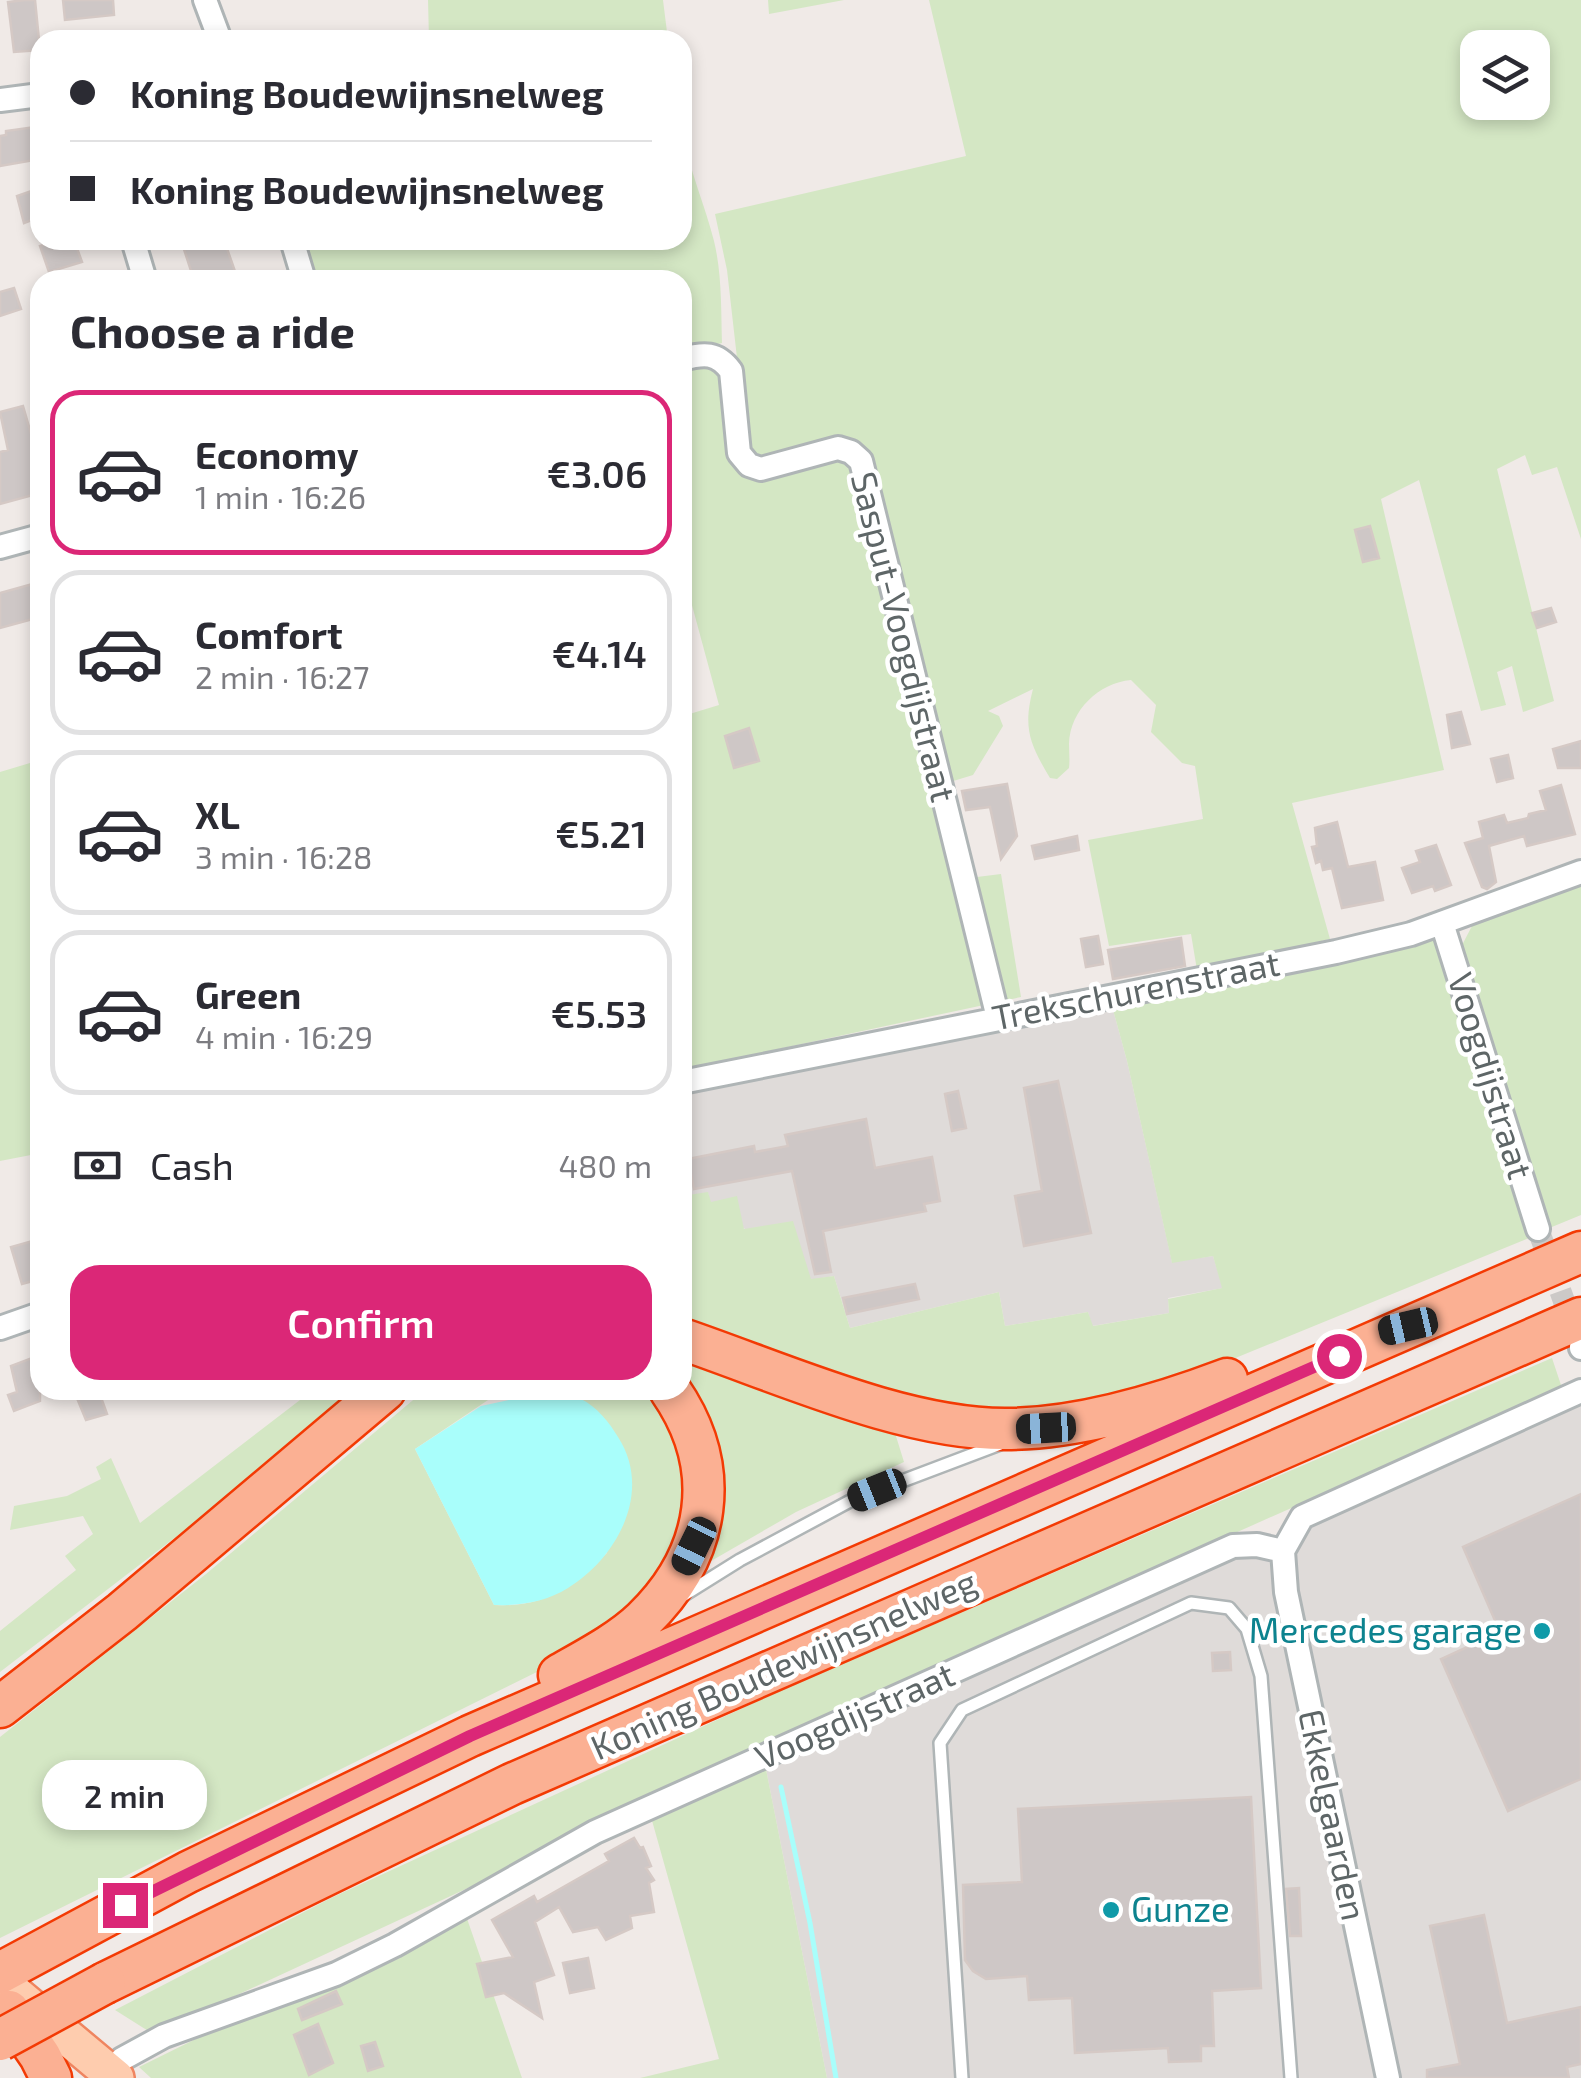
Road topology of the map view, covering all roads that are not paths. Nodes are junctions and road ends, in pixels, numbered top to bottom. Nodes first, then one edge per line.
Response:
1 (204, 0) edge
2 (216, 30) edge
3 (30, 96) edge
4 (0, 100) edge
5 (692, 356) edge
6 (30, 539) edge
7 (0, 547) edge
8 (1581, 872) edge
9 (1442, 923) junction
10 (998, 1018) junction
11 (692, 1080) edge
12 (1538, 1229) tunnel mouth
13 (1581, 1252) edge
14 (30, 1318) edge
15 (1581, 1318) edge
16 (1408, 1326) junction
17 (0, 1328) edge
18 (692, 1342) edge
19 (1581, 1391) edge
20 (373, 1400) edge
21 (677, 1400) edge
22 (1046, 1428) junction
23 (1283, 1551) junction
24 (642, 1621) junction
25 (0, 1706) edge
26 (470, 1736) junction
27 (2, 2002) edge
28 (119, 2069) edge
29 (51, 2078) edge
30 (84, 2078) edge
31 (962, 2078) edge
32 (1290, 2078) edge
33 (1388, 2078) edge

1 - 2 street
3 - 4 street
5 - 10 street, Sasput-Voogdijstraat
6 - 7 street
8 - 9 street, Trekschurenstraat
9 - 10 street, Trekschurenstraat
9 - 12 street, Voogdijstraat
10 - 11 street, Trekschurenstraat
13 - 16 highway, Koning Boudewijnsnelweg
14 - 17 street
15 - 27 highway, Koning Boudewijnsnelweg, bridge
16 - 22 highway
16 - 26 highway, Koning Boudewijnsnelweg
18 - 22 highway
19 - 23 street
20 - 25 highway
21 - 24 highway
22 - 24 lane
23 - 28 street, Voogdijstraat
23 - 33 street, Ekkelgaarden
24 - 26 highway
26 - 27 highway, Koning Boudewijnsnelweg
27 - 28 main road
27 - 29 highway
27 - 30 main road
31 - 32 lane

